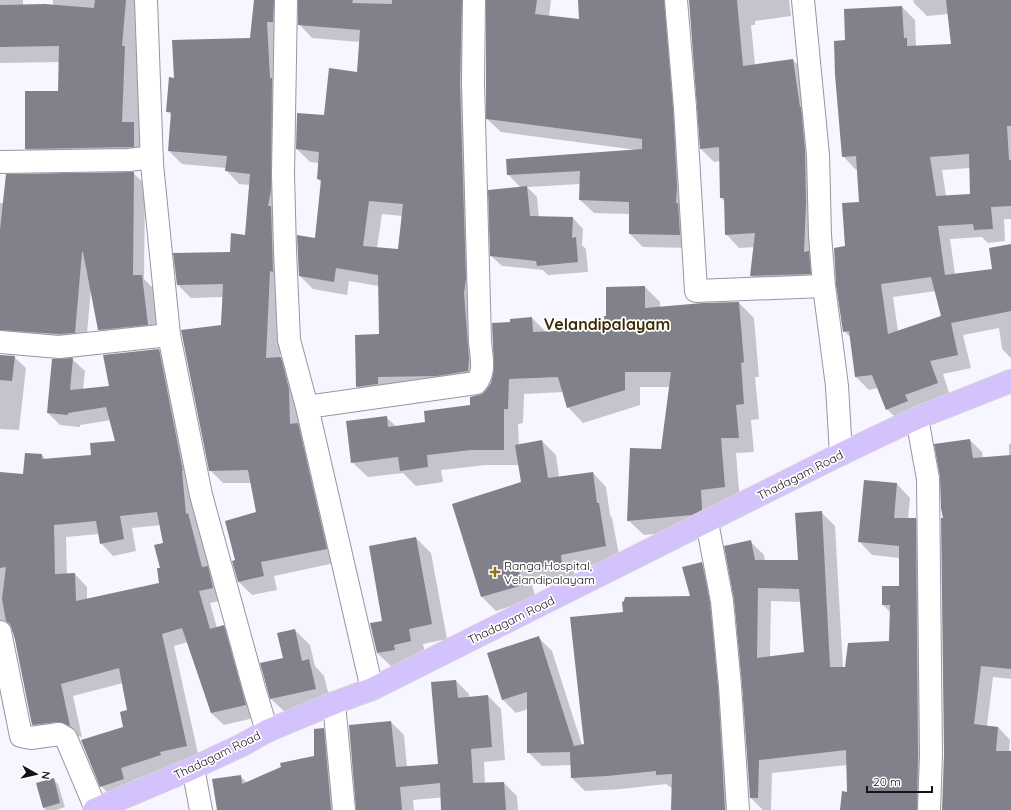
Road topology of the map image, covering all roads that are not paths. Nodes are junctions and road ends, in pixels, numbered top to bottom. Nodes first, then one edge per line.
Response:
1 (146, 0) edge
2 (286, 0) edge
3 (474, 0) edge
4 (676, 0) edge
5 (803, 0) edge
6 (152, 158) junction
7 (0, 162) edge
8 (824, 286) junction
9 (169, 335) junction
10 (0, 342) edge
11 (1011, 381) edge
12 (307, 407) junction
13 (917, 418) junction
14 (841, 454) junction
15 (707, 522) junction
16 (0, 632) edge
17 (372, 688) junction
18 (334, 703) junction
19 (267, 731) junction
20 (193, 768) junction
21 (95, 809) edge
22 (201, 810) edge
23 (344, 810) edge
24 (738, 810) edge
25 (929, 810) edge

1 - 6 street
2 - 12 street
3 - 12 street
4 - 8 street
5 - 8 street
6 - 7 street
6 - 9 street
8 - 14 street
9 - 10 street
9 - 19 street
11 - 13 main road, Thadagam Road
12 - 17 street
13 - 14 main road, Thadagam Road
13 - 25 street
14 - 15 main road, Thadagam Road
15 - 17 main road, Thadagam Road
15 - 24 street
16 - 21 street
17 - 18 main road, Thadagam Road
18 - 19 main road, Thadagam Road
18 - 23 street
19 - 20 main road, Thadagam Road
20 - 21 main road, Thadagam Road
20 - 22 street

